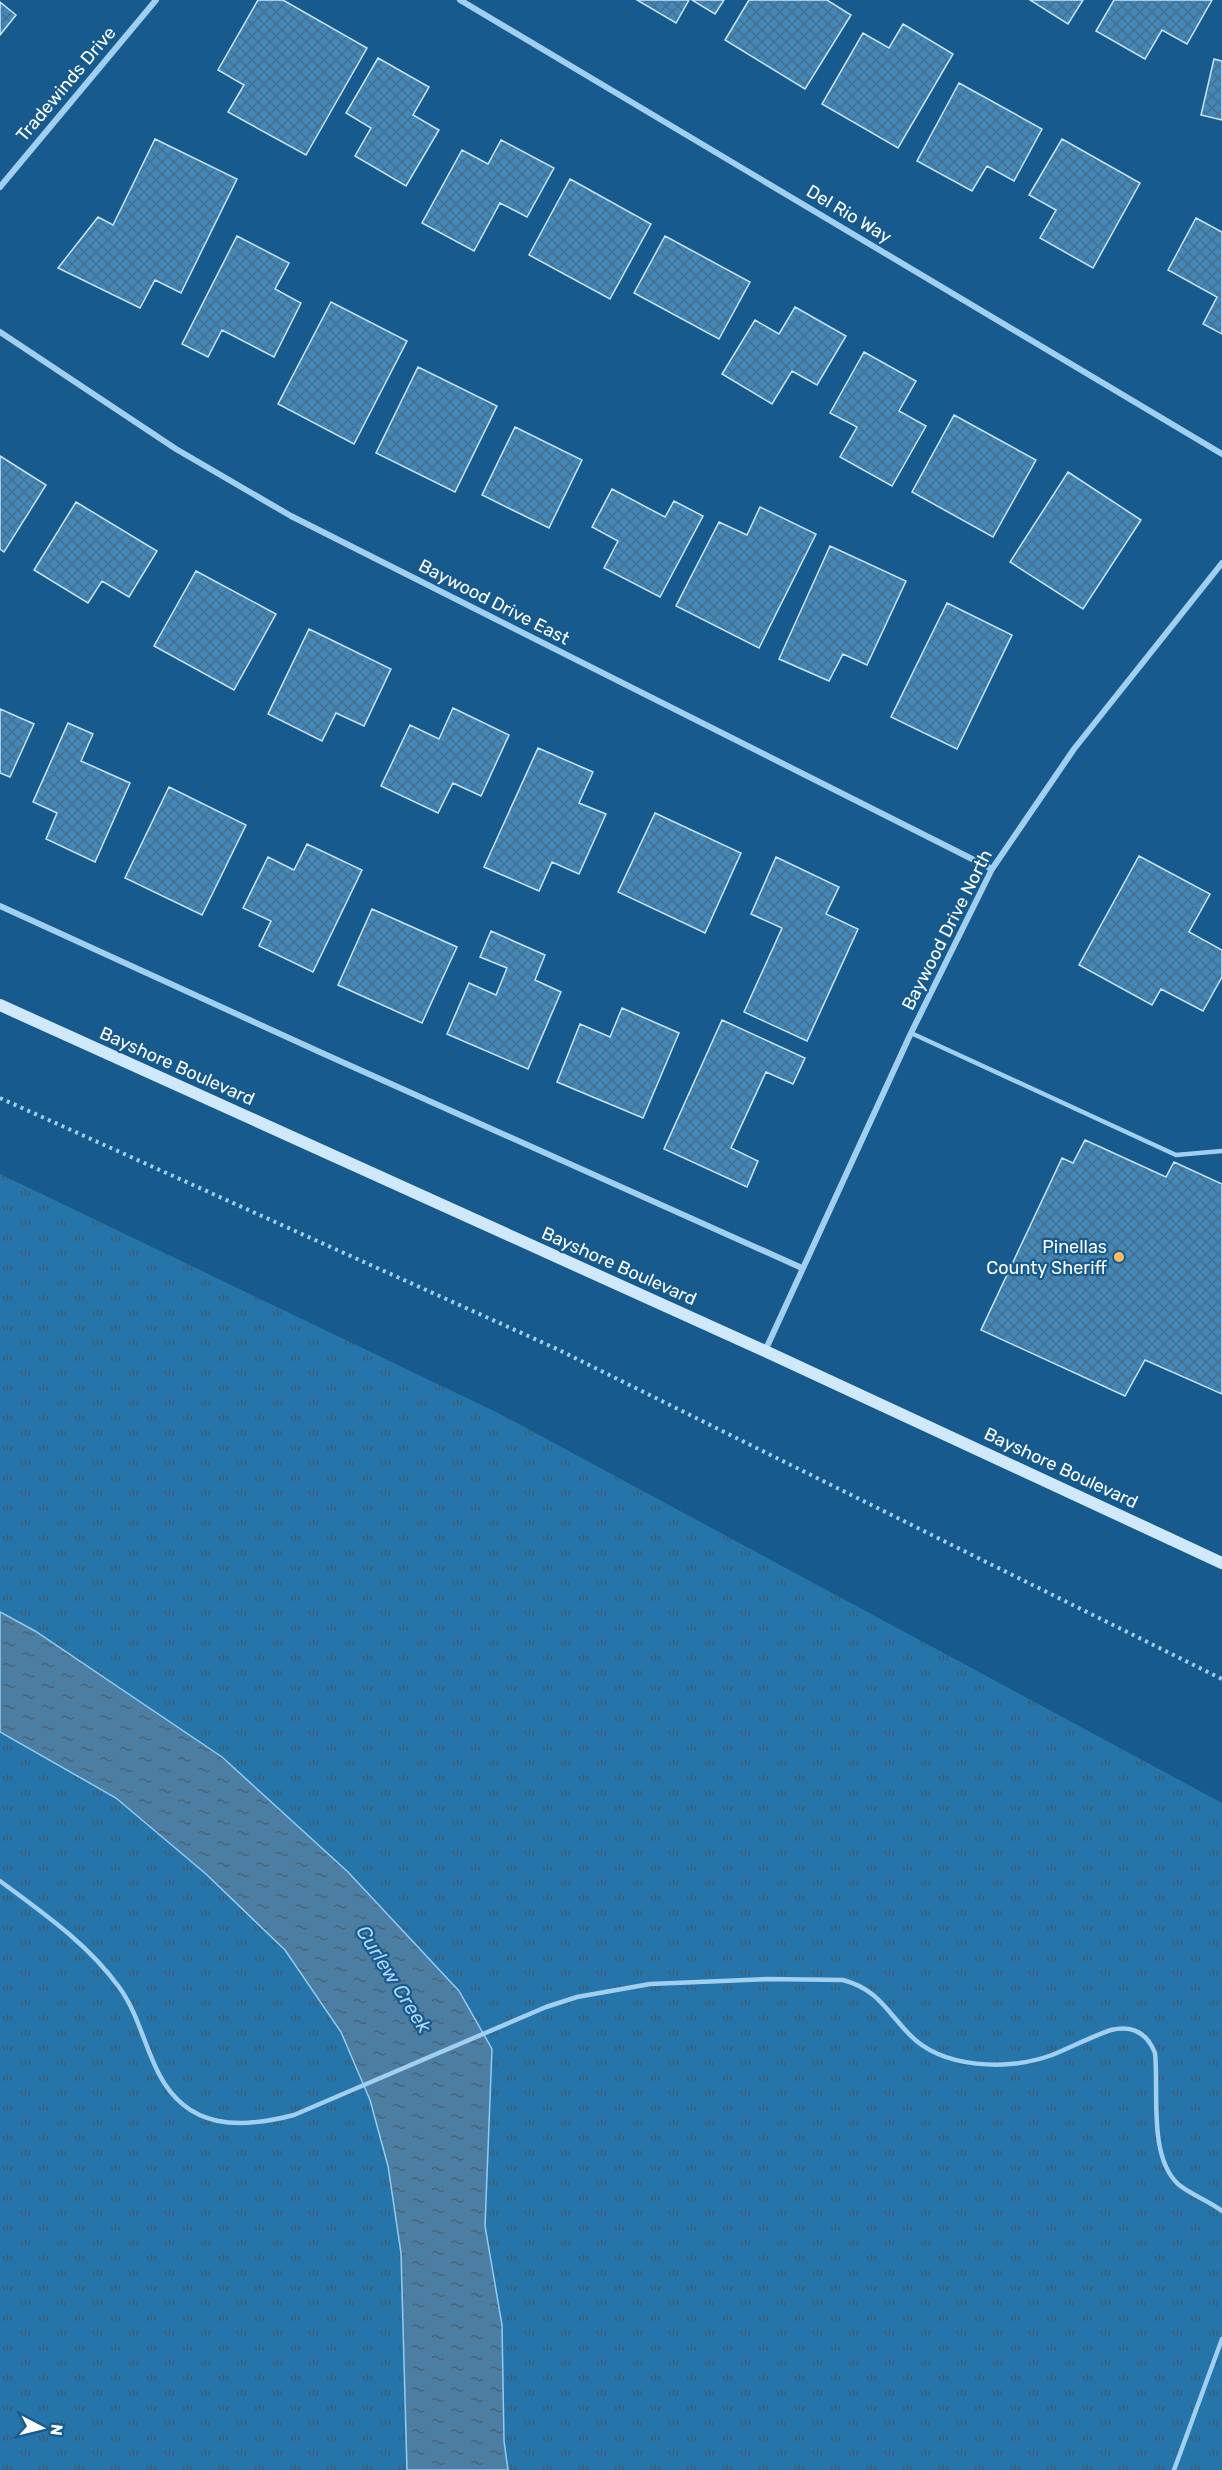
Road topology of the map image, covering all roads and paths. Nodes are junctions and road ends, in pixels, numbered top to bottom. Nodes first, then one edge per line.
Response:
1 (156, 0) edge
2 (460, 0) edge
3 (0, 187) edge
4 (0, 332) edge
5 (1222, 454) edge
6 (1222, 563) edge
7 (992, 869) junction
8 (0, 906) edge
9 (0, 1005) edge
10 (911, 1033) junction
11 (0, 1098) edge
12 (1222, 1151) edge
13 (802, 1268) junction
14 (765, 1351) junction
15 (1222, 1563) edge
16 (1222, 1679) edge
17 (0, 1881) edge
18 (1222, 2211) edge
19 (1222, 2339) edge
20 (1174, 2470) edge

1 - 3 street, Tradewinds Drive
2 - 5 street, Del Rio Way
4 - 7 street, Baywood Drive East
6 - 7 street, Baywood Drive North
7 - 10 street, Baywood Drive North
8 - 13 street
9 - 14 main road, Bayshore Boulevard
10 - 12 lane
10 - 13 street, Baywood Drive North
11 - 16 path
13 - 14 street, Baywood Drive North
14 - 15 main road, Bayshore Boulevard
17 - 18 lane
19 - 20 lane

